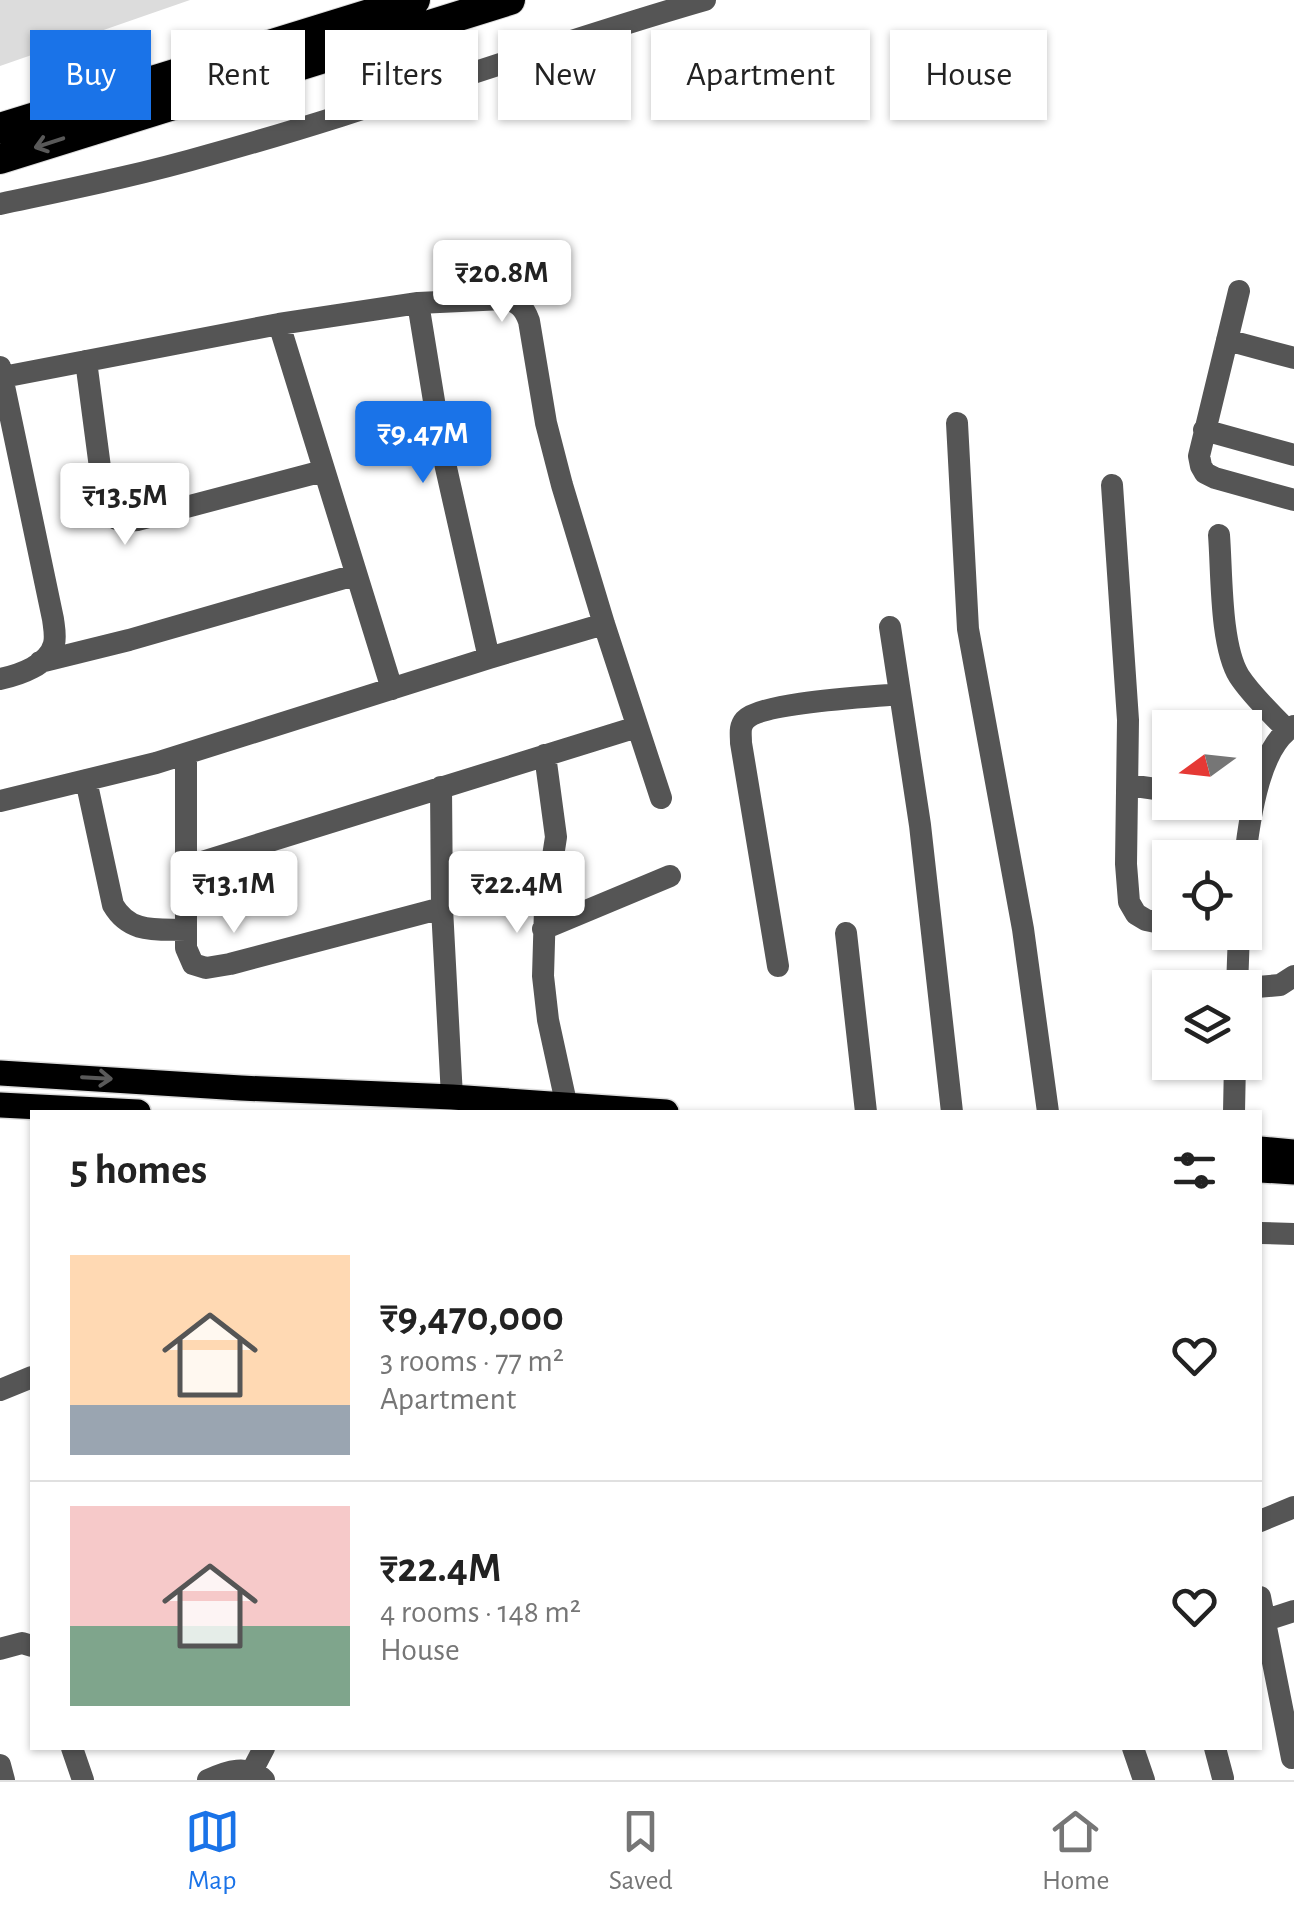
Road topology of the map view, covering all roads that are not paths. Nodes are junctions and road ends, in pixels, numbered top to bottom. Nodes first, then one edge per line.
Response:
1 (415, 0) edge
2 (510, 0) edge
3 (704, 0) edge
4 (0, 128) edge
5 (0, 159) edge
6 (0, 204) edge
7 (1240, 291) dead end
8 (418, 303) junction
9 (279, 324) junction
10 (1227, 340) junction
11 (1294, 358) edge
12 (86, 361) junction
13 (1, 372) edge
14 (957, 423) dead end
15 (1204, 430) junction
16 (1294, 454) edge
17 (323, 471) junction
18 (1112, 485) dead end
19 (1294, 500) edge
20 (1219, 535) dead end
21 (355, 575) junction
22 (604, 624) junction
23 (890, 627) dead end
24 (489, 658) junction
25 (40, 662) junction
26 (0, 679) edge
27 (392, 689) junction
28 (900, 694) junction
29 (637, 726) junction
30 (1291, 728) edge
31 (186, 754) junction
32 (544, 755) junction
33 (1262, 772) edge
34 (86, 780) junction
35 (1128, 785) junction
36 (441, 787) junction
37 (1152, 788) edge
38 (661, 798) dead end
39 (0, 801) edge
40 (186, 867) junction
41 (670, 876) dead end
42 (442, 908) junction
43 (1152, 921) edge
44 (543, 929) junction
45 (186, 930) junction
46 (846, 933) dead end
47 (778, 966) dead end
48 (1294, 976) edge
49 (1262, 987) edge
50 (0, 1073) edge
51 (1235, 1080) edge
52 (452, 1097) junction
53 (0, 1106) edge
54 (566, 1107) junction
55 (66, 1110) edge
56 (626, 1110) edge
57 (866, 1110) edge
58 (952, 1110) edge
59 (1048, 1110) edge
60 (1234, 1110) edge
61 (1262, 1150) edge
62 (1294, 1152) edge
63 (1262, 1170) edge
64 (1294, 1172) edge
65 (1262, 1233) edge
66 (1294, 1234) edge
67 (30, 1377) edge
68 (0, 1390) edge
69 (1294, 1507) edge
70 (1262, 1520) edge
71 (1294, 1612) edge
72 (1262, 1622) edge
73 (30, 1645) edge
74 (0, 1648) edge
75 (73, 1750) edge
76 (264, 1750) edge
77 (1135, 1750) edge
78 (1216, 1750) edge
79 (1292, 1758) edge
80 (0, 1765) edge
81 (258, 1775) edge
82 (1223, 1778) edge
83 (4, 1780) edge
84 (83, 1780) edge
85 (208, 1780) edge
86 (1144, 1780) edge

1 - 4 highway
2 -> 5 highway
3 - 6 street
7 - 10 street
8 - 9 street
8 - 22 street
8 - 24 street
9 - 12 street
9 - 17 street
10 - 11 street
10 - 15 street
12 - 13 street
12 - 17 street
13 - 25 street
14 - 59 street
15 - 16 street
15 - 19 street
17 - 21 street
18 - 35 street
20 - 30 street
21 - 25 street
21 - 27 street
22 - 24 street
22 - 29 street
23 - 28 street
24 - 27 street
25 - 26 street
27 - 31 street
28 - 47 street
28 - 58 street
29 - 32 street
29 - 38 street
30 - 33 street
31 - 34 street
31 - 40 street
32 - 36 street
32 - 44 street
34 - 39 street
34 - 45 street
35 - 37 street
35 - 43 street
36 - 40 street
36 - 42 street
40 - 45 street
41 - 44 street
42 - 45 street
42 - 52 street
44 - 54 street
46 - 57 street
48 - 49 street
50 -> 52 main road
51 - 60 street
52 - 54 main road
53 - 55 main road
54 - 56 main road
61 - 62 main road
63 - 64 main road
65 - 66 street
67 - 68 street
69 - 70 street
71 - 72 street
72 - 79 street
73 - 74 street
75 - 84 street
76 - 81 street
77 - 86 street
78 - 82 street
80 - 83 street
81 - 85 street

